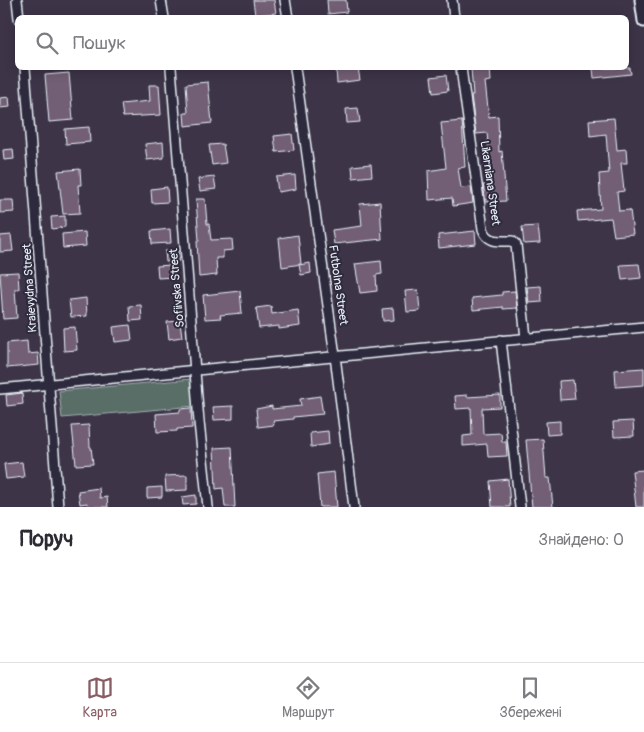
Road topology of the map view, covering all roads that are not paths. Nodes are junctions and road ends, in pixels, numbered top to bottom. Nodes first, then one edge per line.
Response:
1 (17, 0) edge
2 (161, 0) edge
3 (285, 0) edge
4 (452, 0) edge
5 (642, 0) edge
6 (19, 15) edge
7 (164, 15) edge
8 (288, 15) edge
9 (454, 15) edge
10 (644, 21) edge
11 (25, 70) edge
12 (171, 70) edge
13 (294, 70) edge
14 (461, 70) edge
15 (644, 327) edge
16 (526, 338) junction
17 (501, 340) junction
18 (335, 356) junction
19 (196, 370) junction
20 (50, 383) junction
21 (0, 389) edge
22 (58, 507) edge
23 (208, 507) edge
24 (354, 507) edge
25 (520, 507) edge

1 - 6 street
2 - 7 street
3 - 8 street
4 - 9 street
5 - 10 street
11 - 20 street, Kraievydna Street
12 - 19 street, Sofiivska Street
13 - 18 street, Futbolna Street
14 - 16 street, Likarniana Street
15 - 16 street
16 - 17 street
17 - 18 street
17 - 25 street
18 - 19 street
18 - 24 street, Futbolna Street
19 - 20 street
19 - 23 street, Sofiivska Street
20 - 21 street
20 - 22 street, Kraievydna Street

